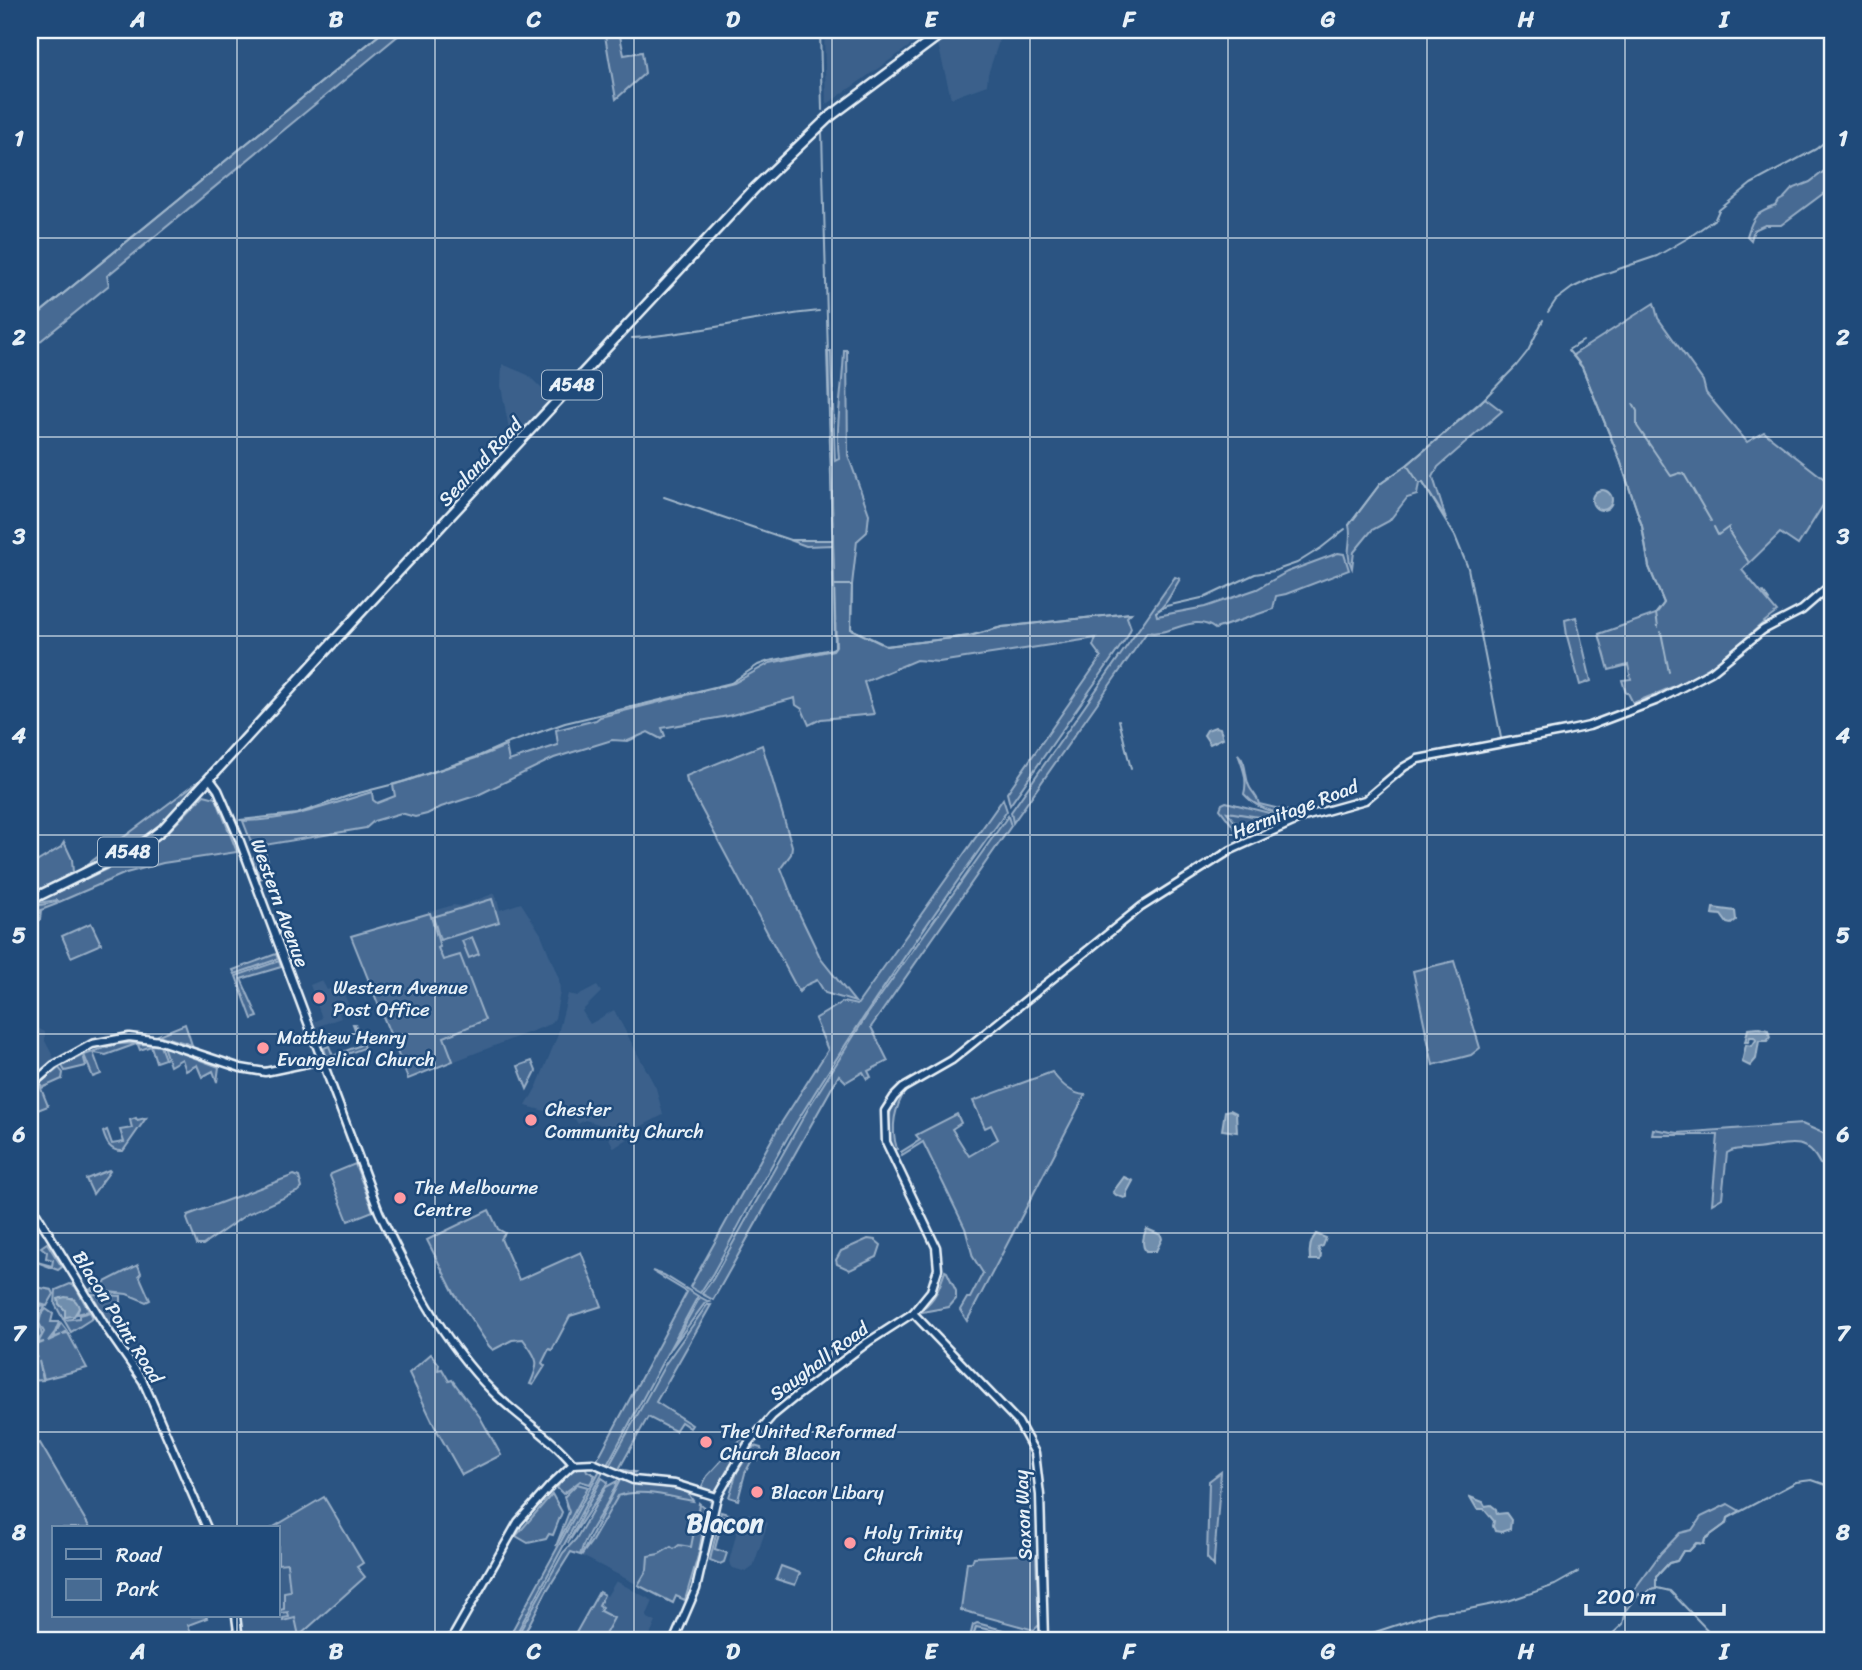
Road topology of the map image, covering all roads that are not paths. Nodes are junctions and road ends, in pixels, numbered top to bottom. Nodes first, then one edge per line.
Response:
1 (946, 30) edge
2 (1832, 584) edge
3 (210, 779) junction
4 (30, 900) edge
5 (322, 1059) junction
6 (30, 1086) edge
7 (885, 1111) joint
8 (30, 1203) edge
9 (913, 1313) junction
10 (573, 1464) junction
11 (717, 1497) junction
12 (206, 1526) edge
13 (236, 1618) edge
14 (1044, 1638) edge
15 (239, 1640) edge
16 (451, 1640) edge
17 (674, 1640) edge

1 - 3 main road, Sealand Road / A548
2 - 7 street, Hermitage Road
3 - 4 main road, Sealand Road / A548
3 - 5 street, Western Avenue
5 - 6 street
5 - 10 street, Western Avenue
7 - 9 street, Saughall Road
8 - 12 street, Blacon Point Road
9 - 11 street, Saughall Road
9 - 14 street, Saxon Way
10 - 11 street
10 - 16 street
11 - 17 street, Saughall Road
13 - 15 street

